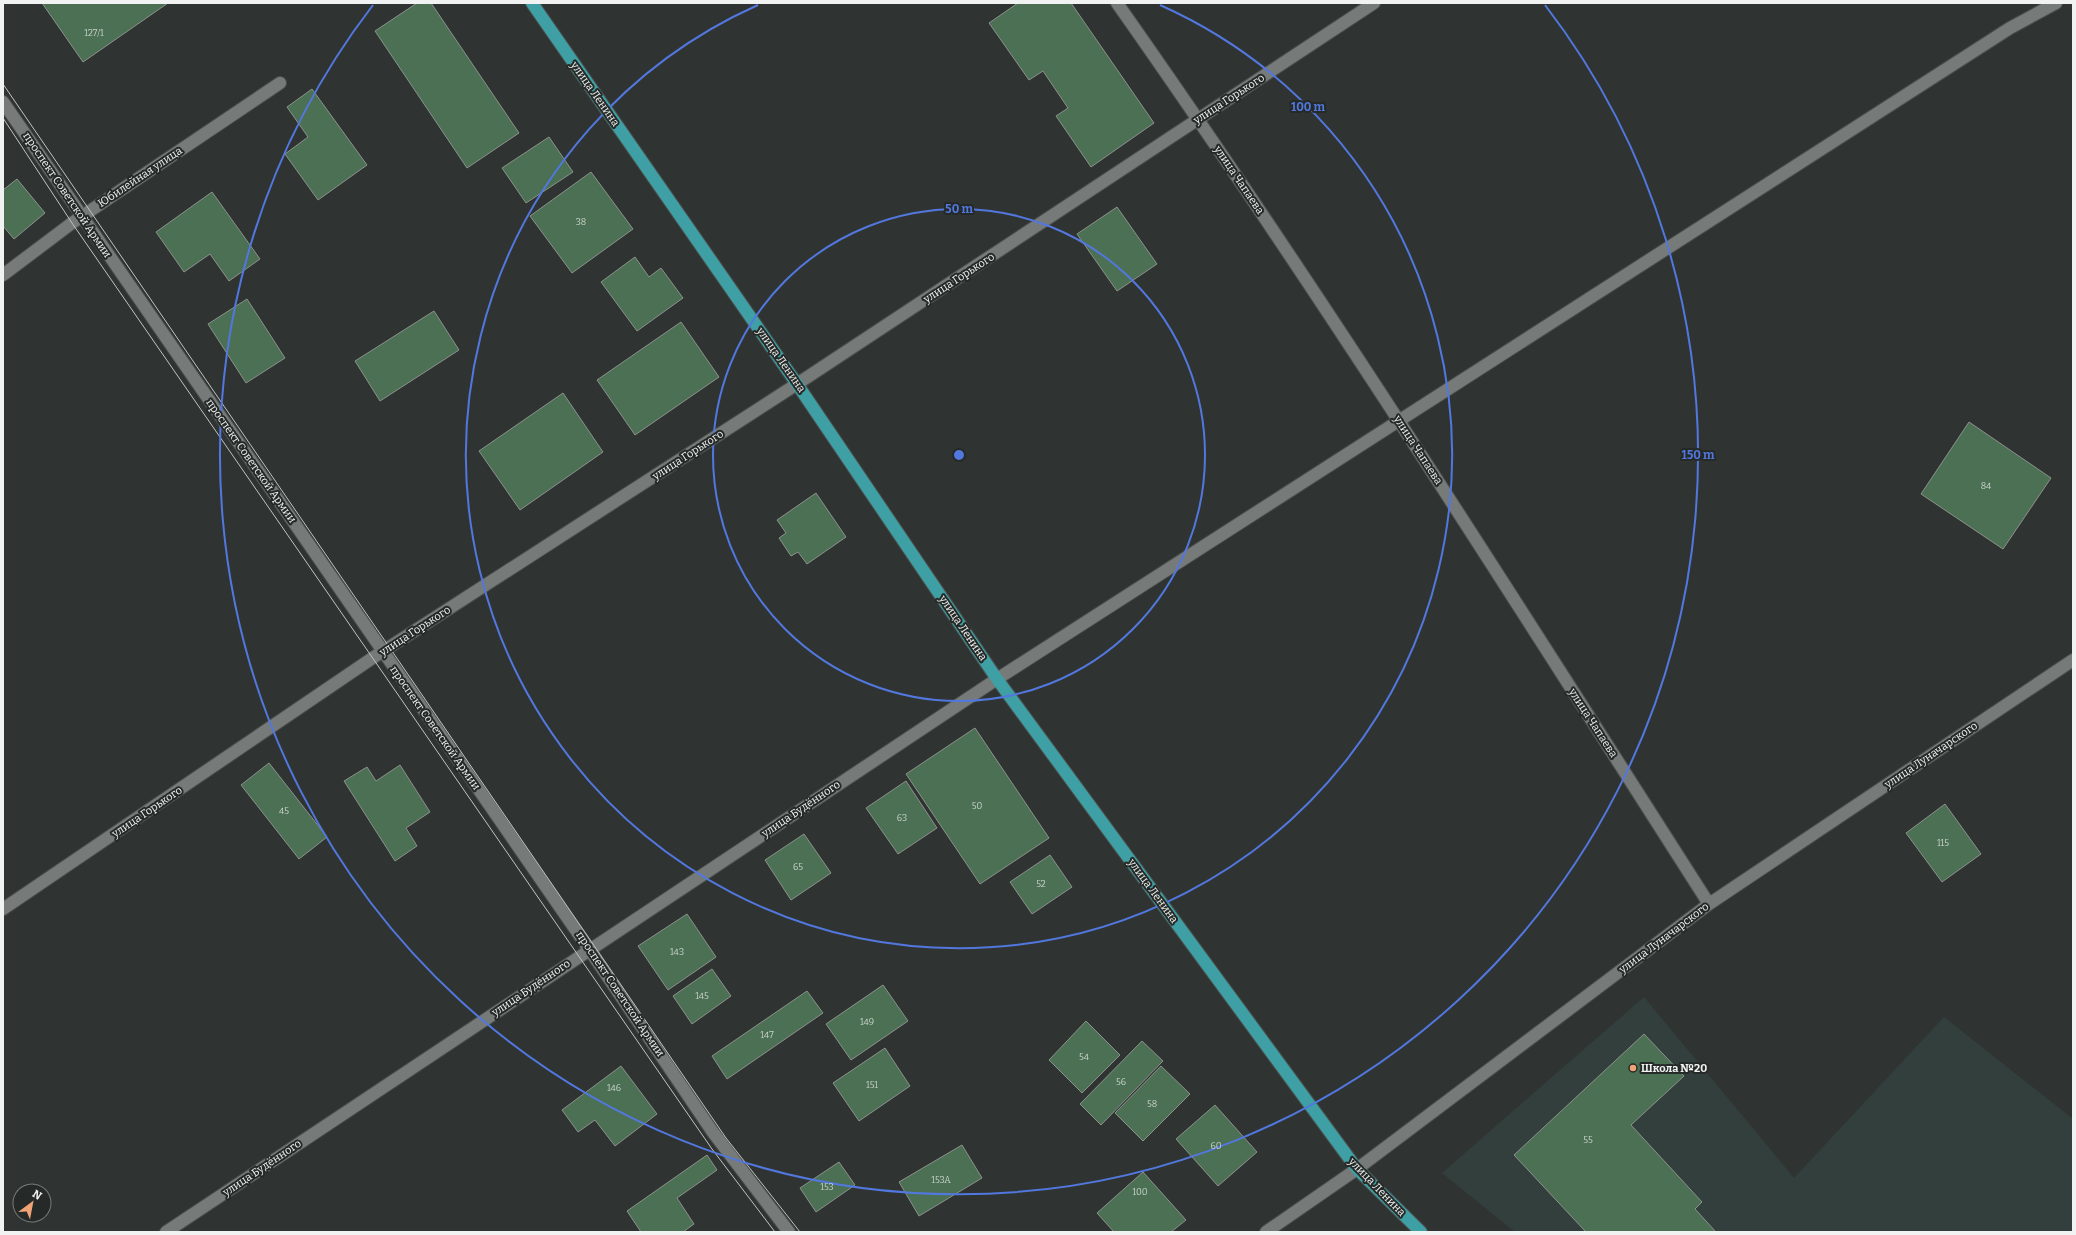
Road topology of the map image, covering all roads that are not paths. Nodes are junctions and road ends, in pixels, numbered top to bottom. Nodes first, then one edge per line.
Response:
1 (532, 3) edge
2 (1117, 3) edge
3 (1374, 3) edge
4 (2056, 3) edge
5 (280, 83) dead end
6 (3, 102) edge
7 (1199, 119) junction
8 (82, 217) junction
9 (3, 275) edge
10 (798, 384) junction
11 (1400, 421) junction
12 (382, 652) junction
13 (2073, 660) edge
14 (997, 679) junction
15 (1709, 904) junction
16 (3, 909) edge
17 (589, 949) junction
18 (1357, 1169) junction
19 (166, 1232) edge
20 (789, 1232) edge
21 (1266, 1232) edge
22 (1421, 1232) edge

1 - 10 main road, улица Ленина
2 - 7 street, улица Чапаева
3 - 7 street, улица Горького
4 - 11 street, улица Будённого
5 - 8 street, Юбилейная улица
6 - 8 street, проспект Советской Армии
7 - 10 street, улица Горького
7 - 11 street, улица Чапаева
8 - 9 street, Юбилейная улица
8 - 12 street, проспект Советской Армии
10 - 12 street, улица Горького
10 - 14 main road, улица Ленина
11 - 14 street, улица Будённого
11 - 15 street, улица Чапаева
12 - 16 street, улица Горького
12 - 17 street, проспект Советской Армии
13 - 15 street, улица Луначарского
14 - 17 street, улица Будённого
14 - 18 main road, улица Ленина
15 - 18 street, улица Луначарского
17 - 19 street, улица Будённого
17 - 20 street, проспект Советской Армии
18 - 21 street, улица Луначарского
18 - 22 main road, улица Ленина

